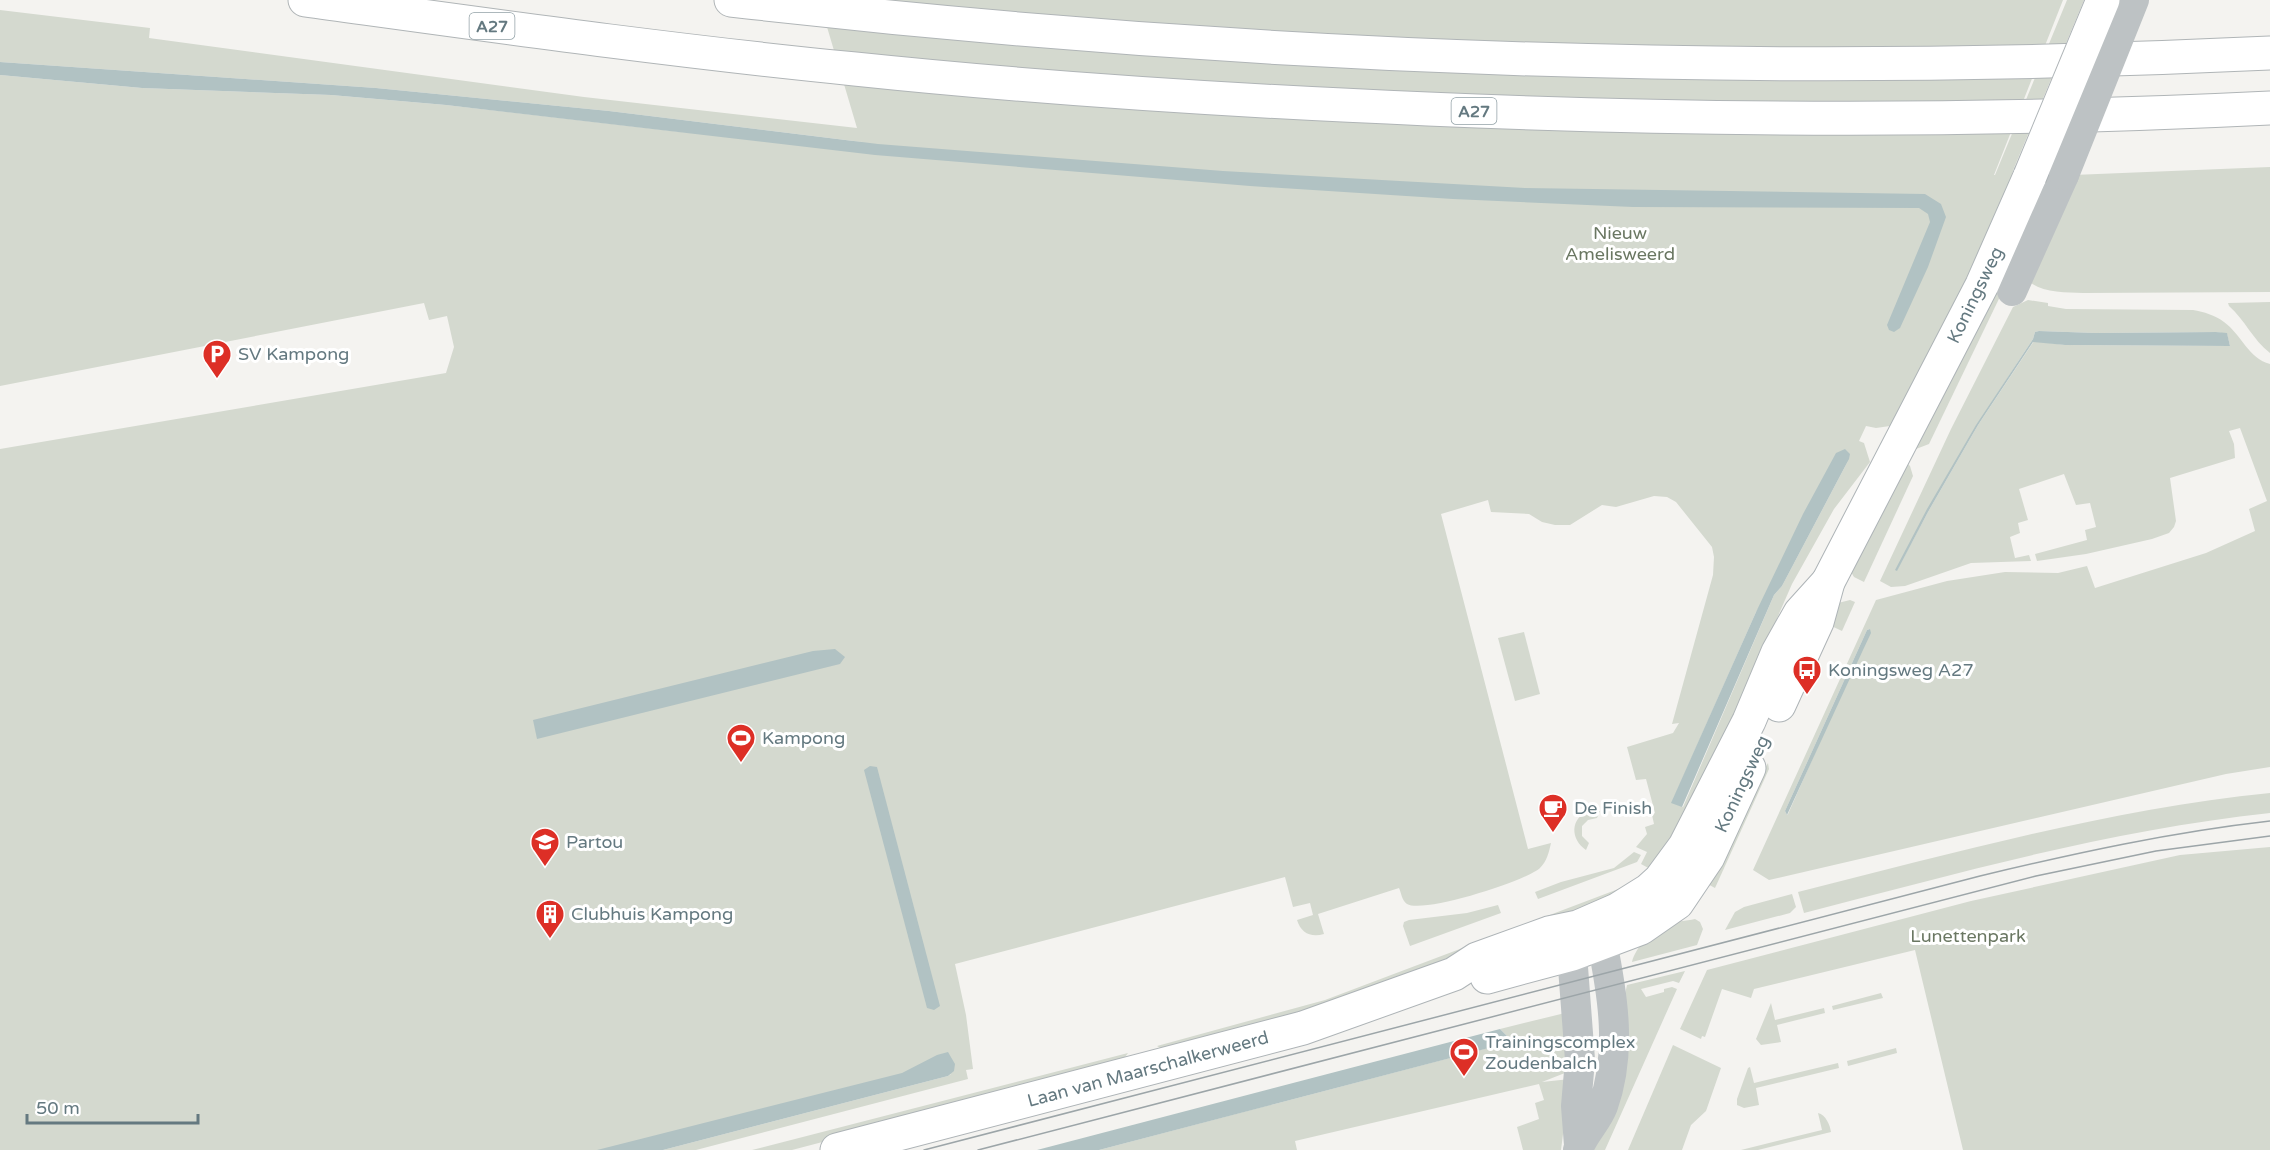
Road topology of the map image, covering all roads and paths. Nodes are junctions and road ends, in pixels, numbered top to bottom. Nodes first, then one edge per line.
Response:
1 (305, 0) edge
2 (731, 0) edge
3 (2103, 0) edge
4 (2134, 0) edge
5 (2270, 53) edge
6 (2270, 108) edge
7 (2012, 291) dead end
8 (1584, 941) junction
9 (1578, 1147) edge
10 (837, 1150) edge

1 - 6 main road, A27
2 - 5 main road
3 - 8 main road, Koningsweg, bridge
4 - 7 street, Koningsweg, bridge
8 - 9 street
8 - 10 main road, Laan van Maarschalkerweerd

